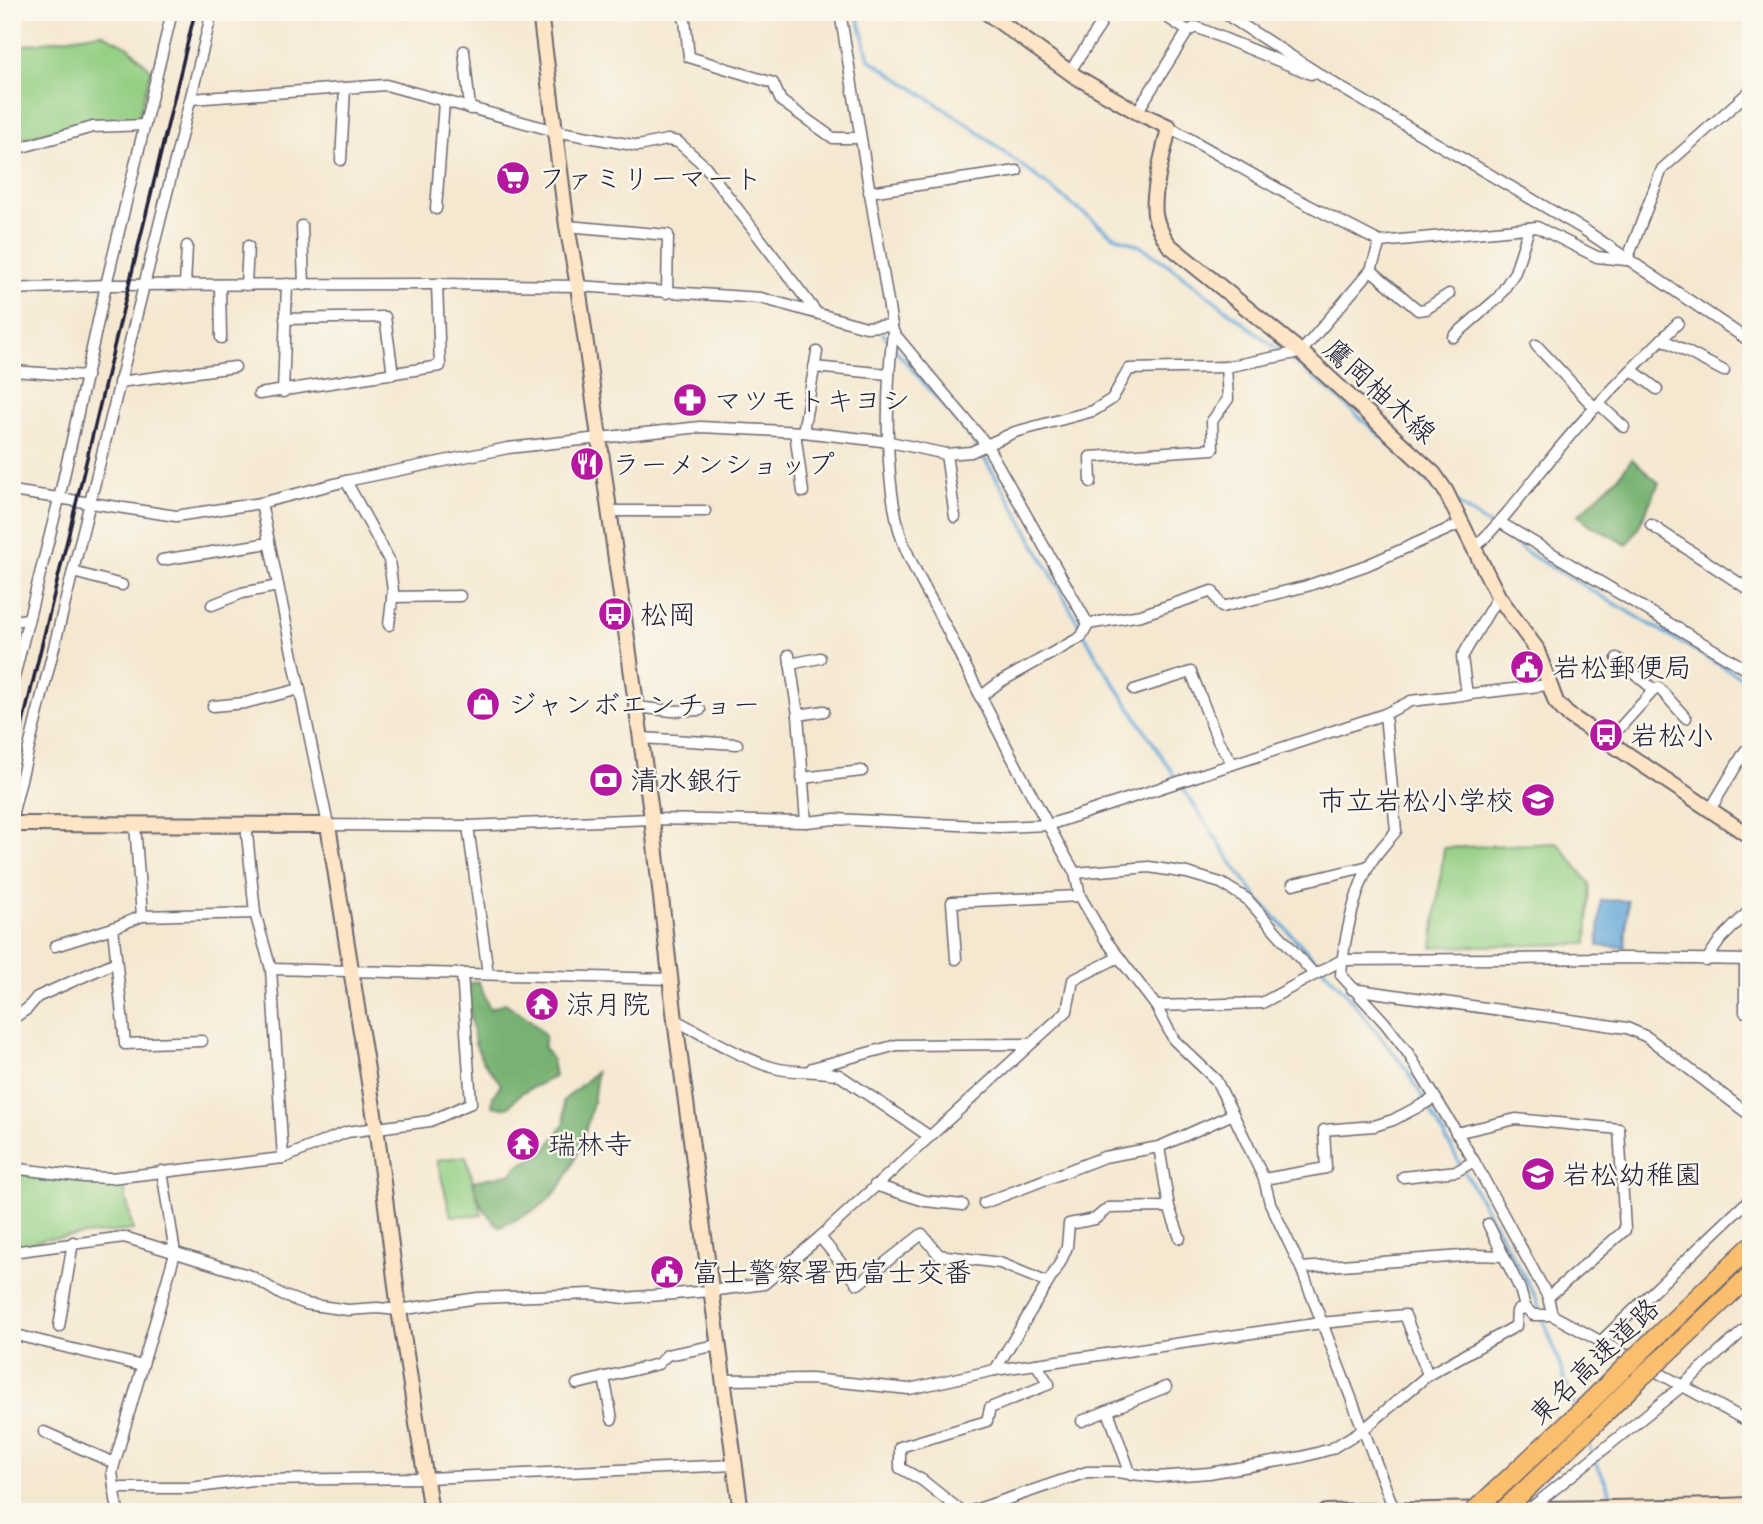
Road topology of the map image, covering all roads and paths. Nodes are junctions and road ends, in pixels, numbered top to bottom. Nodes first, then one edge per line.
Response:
1 (172, 12) edge
2 (212, 12) edge
3 (540, 12) edge
4 (680, 12) edge
5 (840, 12) edge
6 (986, 12) edge
7 (1159, 12) edge
8 (1222, 12) edge
9 (1100, 26) dead end
10 (1188, 31) junction
11 (464, 51) dead end
12 (1070, 71) junction
13 (1334, 83) junction
14 (345, 88) junction
15 (1751, 90) edge
16 (191, 99) junction
17 (444, 102) junction
18 (470, 109) junction
19 (1137, 113) junction
20 (145, 125) junction
21 (1169, 127) junction
22 (555, 131) junction
23 (860, 138) junction
24 (12, 150) edge
25 (341, 160) dead end
26 (1017, 171) dead end
27 (869, 192) junction
28 (436, 209) dead end
29 (302, 226) dead end
30 (567, 226) junction
31 (1529, 228) junction
32 (1380, 242) junction
33 (187, 246) dead end
34 (248, 246) dead end
35 (1627, 260) junction
36 (1371, 270) junction
37 (286, 284) junction
38 (437, 284) junction
39 (106, 285) junction
40 (145, 285) junction
41 (185, 285) junction
42 (220, 285) junction
43 (246, 285) junction
44 (303, 285) junction
45 (578, 286) junction
46 (12, 289) edge
47 (667, 293) junction
48 (1449, 294) dead end
49 (816, 312) junction
50 (285, 318) junction
51 (1678, 323) dead end
52 (893, 331) junction
53 (1453, 337) dead end
54 (221, 338) dead end
55 (1662, 339) junction
56 (1751, 342) edge
57 (1536, 345) dead end
58 (817, 352) dead end
59 (1301, 352) junction
60 (1226, 367) junction
61 (235, 368) dead end
62 (814, 368) junction
63 (1632, 370) junction
64 (12, 371) edge
65 (1724, 371) dead end
66 (393, 374) junction
67 (888, 374) junction
68 (86, 376) junction
69 (119, 382) junction
70 (1657, 389) dead end
71 (283, 392) junction
72 (259, 394) dead end
73 (1597, 406) junction
74 (1623, 427) dead end
75 (799, 432) junction
76 (597, 438) junction
77 (890, 442) junction
78 (986, 444) junction
79 (946, 453) junction
80 (346, 481) junction
81 (1091, 482) dead end
82 (12, 491) edge
83 (803, 492) dead end
84 (59, 499) junction
85 (90, 503) junction
86 (261, 503) junction
87 (608, 511) junction
88 (705, 511) dead end
89 (954, 517) dead end
90 (1462, 523) junction
91 (1501, 523) junction
92 (1651, 525) dead end
93 (268, 543) junction
94 (1474, 548) junction
95 (162, 560) dead end
96 (73, 572) junction
97 (122, 585) dead end
98 (278, 586) junction
99 (1751, 591) edge
100 (460, 596) dead end
101 (1497, 596) junction
102 (392, 597) junction
103 (212, 605) dead end
104 (27, 619) junction
105 (12, 621) edge
106 (390, 625) dead end
107 (1088, 625) junction
108 (820, 658) dead end
109 (1617, 658) dead end
110 (1751, 673) edge
111 (12, 685) edge
112 (1548, 685) junction
113 (300, 689) junction
114 (1134, 690) dead end
115 (1654, 690) junction
116 (1467, 695) junction
117 (980, 697) junction
118 (213, 706) dead end
119 (636, 707) junction
120 (700, 710) dead end
121 (824, 711) dead end
122 (1385, 714) junction
123 (798, 715) junction
124 (1686, 718) dead end
125 (641, 738) junction
126 (1607, 742) junction
127 (737, 744) dead end
128 (1751, 754) edge
129 (1233, 764) junction
130 (862, 771) dead end
131 (802, 778) junction
132 (1710, 810) junction
133 (12, 816) edge
134 (652, 819) junction
135 (806, 822) junction
136 (12, 824) edge
137 (246, 824) junction
138 (135, 825) junction
139 (328, 825) junction
140 (1048, 825) junction
141 (468, 826) junction
142 (1751, 837) edge
143 (1369, 866) junction
144 (1074, 873) junction
145 (1293, 884) dead end
146 (1080, 896) junction
147 (1751, 909) edge
148 (255, 913) junction
149 (142, 916) junction
150 (113, 928) junction
151 (55, 946) dead end
152 (1119, 957) junction
153 (956, 959) dead end
154 (1342, 960) junction
155 (1748, 960) edge
156 (1706, 961) junction
157 (116, 962) junction
158 (271, 969) junction
159 (352, 969) junction
160 (462, 973) junction
161 (488, 974) junction
162 (1315, 974) junction
163 (671, 979) junction
164 (1352, 989) junction
165 (1156, 1006) junction
166 (1745, 1012) dead end
167 (12, 1019) edge
168 (674, 1020) junction
169 (202, 1041) dead end
170 (1029, 1044) junction
171 (805, 1070) junction
172 (1434, 1099) junction
173 (1233, 1114) junction
174 (1751, 1116) edge
175 (376, 1126) junction
176 (1456, 1133) junction
177 (929, 1136) junction
178 (1159, 1147) junction
179 (283, 1157) junction
180 (1472, 1163) junction
181 (12, 1168) edge
182 (162, 1171) junction
183 (1403, 1177) dead end
184 (1264, 1179) junction
185 (875, 1185) junction
186 (1751, 1198) edge
187 (984, 1203) dead end
188 (963, 1205) dead end
189 (1169, 1207) junction
190 (1488, 1224) dead end
191 (820, 1237) junction
192 (1180, 1238) dead end
193 (73, 1242) junction
194 (1751, 1246) edge
195 (12, 1252) edge
196 (175, 1253) junction
197 (1504, 1256) junction
198 (1301, 1268) junction
199 (1751, 1274) edge
200 (1046, 1282) junction
201 (710, 1292) junction
202 (1548, 1297) junction
203 (1525, 1307) junction
204 (399, 1310) junction
205 (1551, 1315) junction
206 (1321, 1323) junction
207 (1751, 1324) edge
208 (59, 1327) dead end
209 (12, 1334) edge
210 (1600, 1342) junction
211 (718, 1345) junction
212 (1036, 1364) junction
213 (142, 1366) junction
214 (995, 1370) junction
215 (1428, 1375) junction
216 (604, 1377) junction
217 (723, 1380) junction
218 (577, 1384) dead end
219 (1682, 1386) junction
220 (1166, 1387) dead end
221 (1108, 1410) junction
222 (612, 1419) dead end
223 (1082, 1421) dead end
224 (1751, 1423) edge
225 (1364, 1429) junction
226 (44, 1432) dead end
227 (114, 1464) junction
228 (736, 1465) junction
229 (1131, 1475) junction
230 (426, 1478) junction
231 (114, 1488) junction
232 (1751, 1505) edge
233 (1530, 1510) edge
234 (1628, 1510) edge
235 (1395, 1511) edge
236 (118, 1512) edge
237 (431, 1512) edge
238 (741, 1512) edge
239 (962, 1512) edge
240 (969, 1512) edge
241 (1326, 1512) edge
242 (1473, 1512) edge
243 (1502, 1512) edge

1 - 20 street
2 - 16 street
3 - 22 street
4 - 23 street
5 - 23 street
6 - 12 street
7 - 10 street
8 - 13 street
9 - 12 street
10 - 13 street
10 - 19 street
11 - 18 street
12 - 19 street
13 - 35 street
14 - 16 street
14 - 17 street
14 - 25 street
15 - 35 street
16 - 40 street
17 - 18 street
17 - 28 street
18 - 22 street
19 - 21 street
20 - 24 street
20 - 39 street
21 - 32 street
21 - 59 street, 鷹岡柚木線
22 - 30 street
22 - 49 street
23 - 27 street
26 - 27 street
27 - 52 street
29 - 44 street
30 - 45 street
30 - 47 street
31 - 32 street
31 - 35 street
31 - 53 street
32 - 36 street
33 - 41 street
34 - 43 street
35 - 56 street
36 - 48 street
36 - 59 street
37 - 43 street
37 - 44 street
37 - 50 street
38 - 44 street
38 - 45 street
38 - 66 street
39 - 40 street
39 - 46 street
39 - 68 street
40 - 41 street
40 - 69 street
41 - 42 street
42 - 43 street
42 - 54 street
45 - 47 street
45 - 76 street
47 - 49 street
49 - 52 street
50 - 66 street
50 - 71 street
51 - 55 street
52 - 67 street
52 - 78 street
55 - 63 street
55 - 65 street
57 - 73 street
58 - 62 street
59 - 60 street
59 - 90 street, 鷹岡柚木線
60 - 78 street
60 - 81 street
61 - 69 street
62 - 67 street
62 - 75 street
63 - 70 street
63 - 73 street
64 - 68 street
66 - 71 street
67 - 77 street
68 - 84 street
69 - 85 street
71 - 72 street
73 - 74 street
73 - 91 street
75 - 76 street
75 - 77 street
75 - 83 street
76 - 80 street
76 - 87 street
77 - 79 street
77 - 117 street
78 - 79 street
78 - 107 street
79 - 89 street
80 - 86 street
80 - 102 street
82 - 84 street
84 - 85 street
84 - 104 street
85 - 86 street
85 - 96 street
86 - 93 street
87 - 88 street
87 - 119 street
90 - 94 street, 鷹岡柚木線
90 - 107 street
91 - 94 street
91 - 110 street
92 - 99 street
93 - 95 street
93 - 98 street
94 - 101 street, 鷹岡柚木線
96 - 97 street
96 - 133 street
98 - 103 street
98 - 113 street
100 - 102 street
101 - 112 street, 鷹岡柚木線
101 - 116 street
102 - 106 street
104 - 105 street
104 - 111 street
107 - 117 street
108 - 123 street
109 - 115 street
112 - 116 street
112 - 126 street, 鷹岡柚木線
113 - 118 street
113 - 139 street
114 - 129 street
115 - 124 street
115 - 126 street
116 - 122 street
117 - 140 street
119 - 120 street
119 - 125 street
121 - 123 street
122 - 129 street
122 - 143 street
123 - 131 street
125 - 127 street
125 - 134 street
126 - 132 street, 鷹岡柚木線
128 - 132 street
129 - 140 street
130 - 131 street
131 - 135 street
132 - 142 street, 鷹岡柚木線
134 - 135 street
134 - 141 street
134 - 163 street
135 - 140 street
136 - 138 street
137 - 138 street
137 - 139 street
137 - 148 street
138 - 149 street
139 - 141 street
139 - 159 street
140 - 144 street
141 - 161 street
143 - 145 street
143 - 154 street
144 - 146 street
144 - 162 street
146 - 152 street
146 - 153 street
147 - 156 street
148 - 149 street
148 - 158 street
149 - 150 street
150 - 151 street
150 - 157 street
152 - 165 street
152 - 170 street
154 - 156 street
154 - 162 street
154 - 164 street
155 - 156 street
155 - 166 street
157 - 167 street
157 - 169 street
158 - 159 street
158 - 179 street
159 - 160 street
159 - 175 street
160 - 161 street
160 - 175 street
161 - 163 street
162 - 165 street
163 - 168 street
164 - 172 street
164 - 174 street
165 - 173 street
168 - 171 street
168 - 201 street
170 - 171 street
170 - 177 street
171 - 177 street
172 - 176 street
172 - 184 street
173 - 178 street
173 - 184 street
175 - 179 street
175 - 204 street
176 - 180 street
176 - 202 street
177 - 185 street
178 - 187 street
178 - 189 street
179 - 182 street
180 - 183 street
180 - 202 street
181 - 182 street
182 - 196 street
184 - 198 street
185 - 188 street
185 - 191 street
186 - 210 street
189 - 192 street
189 - 200 street
190 - 197 street
191 - 200 street
191 - 201 street
193 - 195 street
193 - 196 street
193 - 208 street
194 - 242 highway, 東名高速道路, bridge
196 - 204 street
196 - 213 street
197 - 198 street
197 - 203 street
198 - 206 street
199 - 243 highway, 東名高速道路, bridge
200 - 214 street
201 - 204 street
201 - 211 street
202 - 205 street
203 - 205 street
203 - 215 street
204 - 230 street
205 - 210 street
206 - 212 street
206 - 215 street
206 - 225 street
207 - 219 street
209 - 213 street
210 - 219 street
211 - 216 street
211 - 217 street
212 - 214 street
212 - 239 street
213 - 227 street
214 - 217 street
215 - 225 street
216 - 218 street
216 - 222 street
217 - 228 street
219 - 224 street
219 - 233 street
220 - 221 street
221 - 223 street
221 - 229 street
225 - 229 street
225 - 235 street
226 - 227 street
227 - 231 street
228 - 230 street
228 - 238 street
229 - 240 street
230 - 231 street
230 - 237 street
231 - 236 street
232 - 234 street
233 - 234 street
233 - 235 street
235 - 241 street

